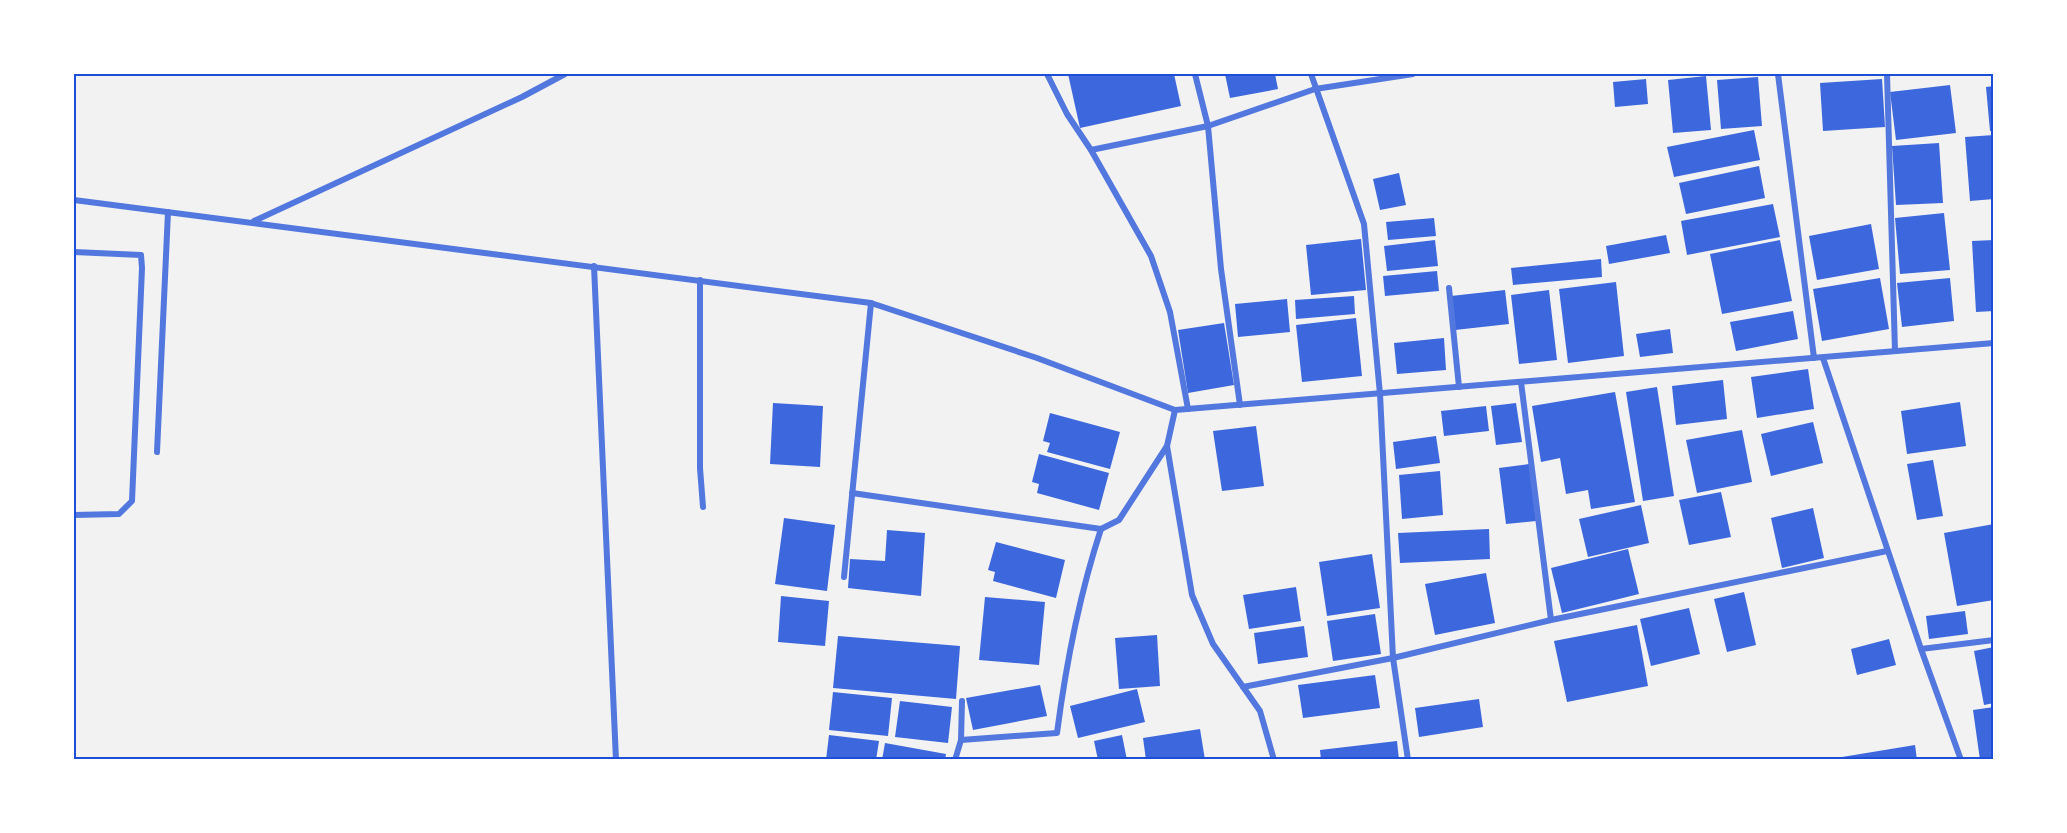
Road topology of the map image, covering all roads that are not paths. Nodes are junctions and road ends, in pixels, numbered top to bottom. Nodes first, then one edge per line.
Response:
1 (565, 74) edge
2 (1047, 74) edge
3 (1195, 74) edge
4 (1311, 74) edge
5 (1413, 74) edge
6 (1778, 74) edge
7 (1887, 74) edge
8 (1315, 89) junction
9 (1208, 126) junction
10 (1091, 150) junction
11 (74, 200) edge
12 (168, 212) junction
13 (253, 222) junction
14 (74, 252) edge
15 (594, 266) junction
16 (700, 280) junction
17 (1449, 288) dead end
18 (871, 303) junction
19 (1994, 343) edge
20 (1895, 351) junction
21 (1814, 358) junction
22 (1823, 358) junction
23 (1521, 382) junction
24 (1459, 387) junction
25 (1380, 394) junction
26 (1240, 405) junction
27 (1188, 409) junction
28 (1175, 410) junction
29 (1167, 446) junction
30 (157, 452) dead end
31 (852, 493) junction
32 (702, 507) dead end
33 (74, 515) edge
34 (1101, 530) junction
35 (1887, 551) junction
36 (844, 577) dead end
37 (1551, 620) junction
38 (1994, 640) edge
39 (1921, 649) junction
40 (1393, 658) junction
41 (1243, 687) junction
42 (962, 701) dead end
43 (961, 740) junction
44 (616, 759) edge
45 (955, 759) edge
46 (1274, 759) edge
47 (1408, 759) edge
48 (1961, 759) edge

1 - 13 street
2 - 10 street
3 - 9 street
4 - 8 street
5 - 8 street
6 - 21 street
7 - 20 street
8 - 9 street
8 - 25 street
9 - 10 street
9 - 26 street
10 - 27 street
11 - 12 street
12 - 13 street
12 - 30 street
13 - 15 street
14 - 33 street
15 - 16 street
15 - 44 street
16 - 18 street
16 - 32 street
17 - 24 street
18 - 28 street
18 - 31 street
19 - 20 street
20 - 22 street
21 - 22 street
21 - 23 street
22 - 35 street
23 - 24 street
23 - 37 street
24 - 25 street
25 - 26 street
25 - 40 street
26 - 27 street
27 - 28 street
28 - 29 street
29 - 34 street
29 - 41 street
31 - 34 street
31 - 36 street
34 - 43 street
35 - 37 street
35 - 39 street
37 - 40 street
38 - 39 street
39 - 48 street
40 - 41 street
40 - 47 street
41 - 46 street
42 - 43 street
43 - 45 street

